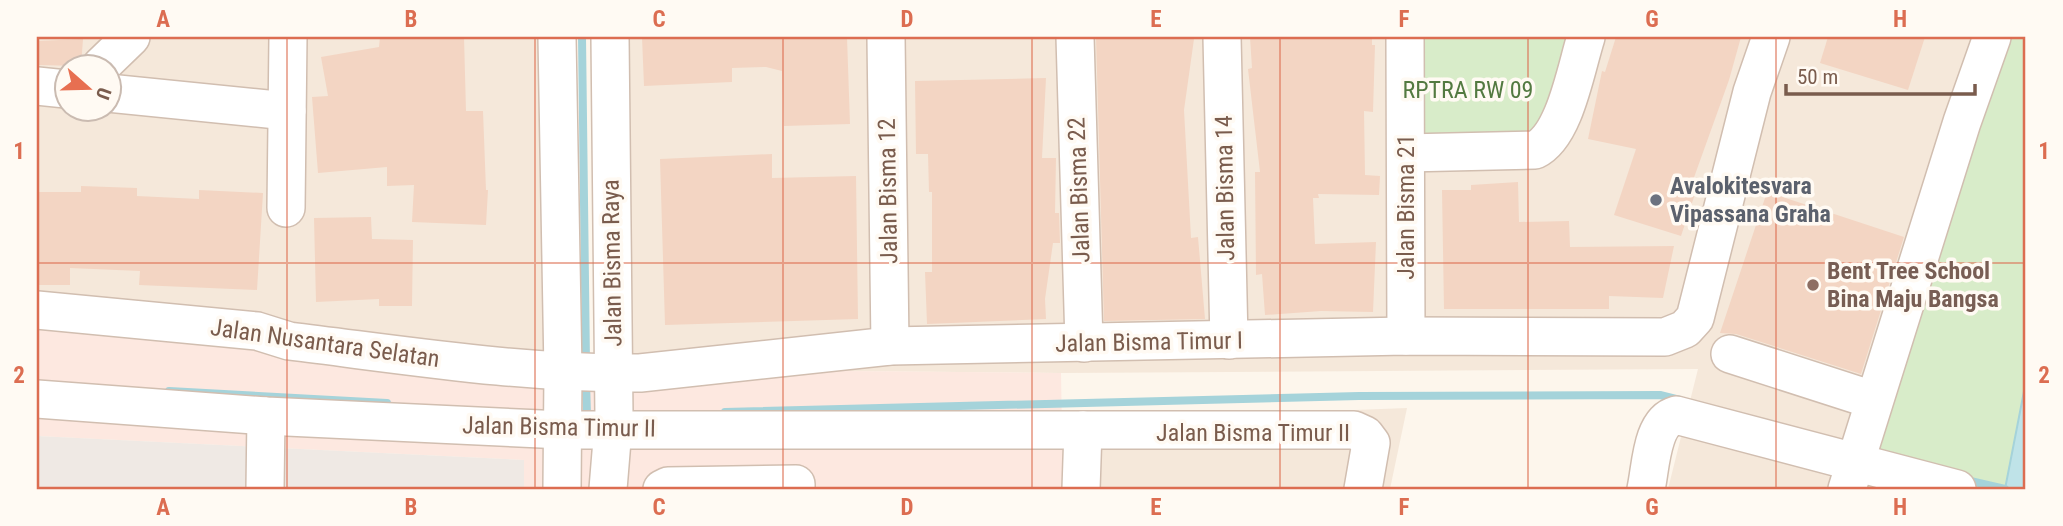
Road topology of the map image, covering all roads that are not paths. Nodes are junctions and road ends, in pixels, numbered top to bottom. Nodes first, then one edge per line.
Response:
1 (131, 37) edge
2 (288, 37) edge
3 (557, 37) edge
4 (610, 37) edge
5 (886, 37) edge
6 (1075, 37) edge
7 (1222, 37) edge
8 (1405, 37) edge
9 (1586, 37) edge
10 (1771, 37) edge
11 (1992, 37) edge
12 (115, 52) edge
13 (122, 94) edge
14 (287, 111) junction
15 (1406, 153) junction
16 (286, 208) dead end
17 (37, 310) edge
18 (1406, 336) junction
19 (1229, 340) junction
20 (1084, 343) junction
21 (890, 346) junction
22 (1730, 354) dead end
23 (594, 387) junction
24 (37, 400) edge
25 (1872, 406) junction
26 (266, 416) junction
27 (564, 426) junction
28 (796, 429) junction
29 (1083, 430) junction
30 (1851, 469) edge
31 (796, 487) edge
32 (265, 489) edge
33 (562, 489) edge
34 (608, 489) edge
35 (662, 489) edge
36 (1081, 489) edge
37 (1363, 489) edge
38 (1646, 489) edge
39 (1956, 489) edge

1 - 12 street
2 - 14 street
3 - 23 street, Jalan Bisma Raya
4 - 23 street, Jalan Bisma Raya
5 - 21 street, Jalan Bisma 12
6 - 20 street, Jalan Bisma 22
7 - 19 street, Jalan Bisma 14
8 - 15 street, Jalan Bisma 21
9 - 15 street
10 - 18 street, Jalan Bisma Timur I
11 - 25 street
13 - 14 street
14 - 16 street
15 - 18 street, Jalan Bisma 21
17 - 23 street, Jalan Nusantara Selatan
18 - 19 street, Jalan Bisma Timur I
19 - 20 street, Jalan Bisma Timur I
20 - 21 street, Jalan Bisma Timur I
21 - 23 street, Jalan Bisma Timur I
22 - 25 street
23 - 27 street, Jalan Bisma Timur II
23 - 27 street, Jalan Bisma Raya
23 - 28 street, Jalan Bisma Timur II
23 - 34 street, Jalan Bisma Raya
24 - 26 street, Jalan Bisma Timur II
25 - 30 street
26 - 27 street, Jalan Bisma Timur II
26 - 32 street
27 - 33 street, Jalan Bisma Raya
28 - 29 street, Jalan Bisma Timur II
28 - 31 street
29 - 36 street
29 - 37 street, Jalan Bisma Timur II
30 - 38 street
30 - 39 street
31 - 35 street

